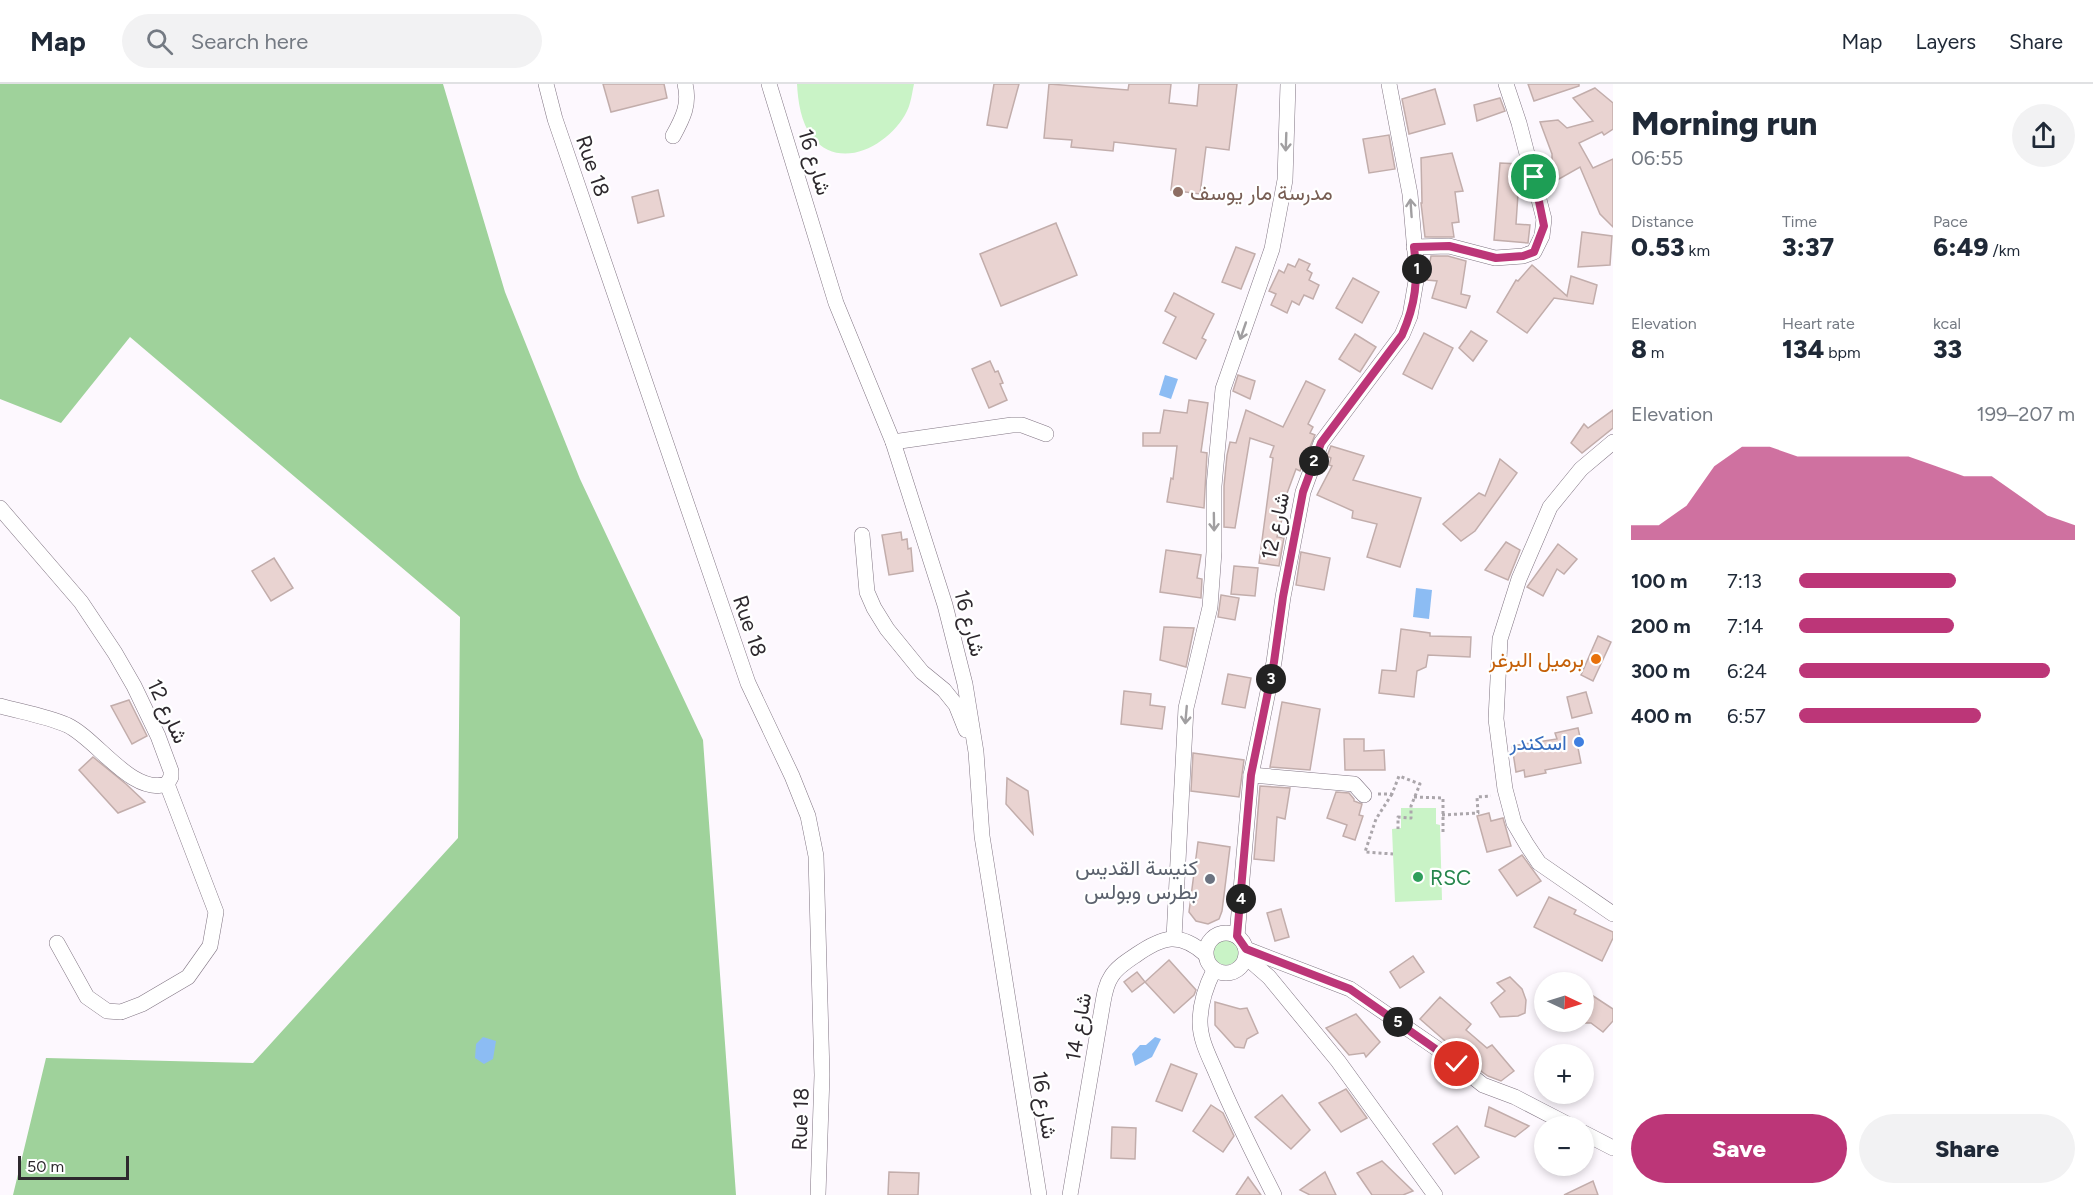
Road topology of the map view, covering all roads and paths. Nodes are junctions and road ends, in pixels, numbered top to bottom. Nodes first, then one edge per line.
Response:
1 (546, 84) edge
2 (685, 84) edge
3 (769, 84) edge
4 (1288, 84) edge
5 (1389, 84) edge
6 (1506, 84) edge
7 (673, 136) dead end
8 (1414, 247) junction
9 (1046, 434) dead end
10 (893, 442) junction
11 (1613, 442) edge
12 (0, 508) edge
13 (862, 535) dead end
14 (0, 706) edge
15 (976, 752) junction
16 (1251, 775) junction
17 (167, 784) junction
18 (1505, 789) junction
19 (1392, 794) junction
20 (1364, 795) joint
21 (1414, 797) junction
22 (1442, 815) junction
23 (1398, 829) dead end
24 (1440, 832) dead end
25 (1393, 854) dead end
26 (1613, 914) edge
27 (1237, 936) junction
28 (1174, 938) junction
29 (57, 943) dead end
30 (1246, 953) junction
31 (1205, 954) junction
32 (1214, 970) junction
33 (1552, 1116) edge
34 (1594, 1138) edge
35 (1613, 1148) edge
36 (818, 1195) edge
37 (1039, 1195) edge
38 (1070, 1195) edge
39 (1274, 1195) edge
40 (1435, 1195) edge

1 - 36 street, Rue 18
2 - 7 street
3 - 10 street, شارع 16
4 -> 28 street
8 -> 5 street, شارع 12
6 - 8 street
8 - 16 street, شارع 12
9 - 10 street
10 - 15 street, شارع 16
11 - 18 street
12 - 17 street, شارع 12
13 - 15 street
14 - 17 street
15 - 37 street, شارع 16
16 - 20 street
16 - 27 street, شارع 12
17 - 29 street, شارع 12
18 - 22 path
18 - 26 street
19 - 20 path
19 - 21 path
19 - 25 path
21 - 22 path
21 - 23 path
22 - 24 path
27 - 30 street
27 - 31 street
28 - 31 street
28 - 38 street, شارع 14
30 - 32 street
30 - 33 street
30 - 40 street
31 - 32 street
32 - 39 street
34 - 35 street

